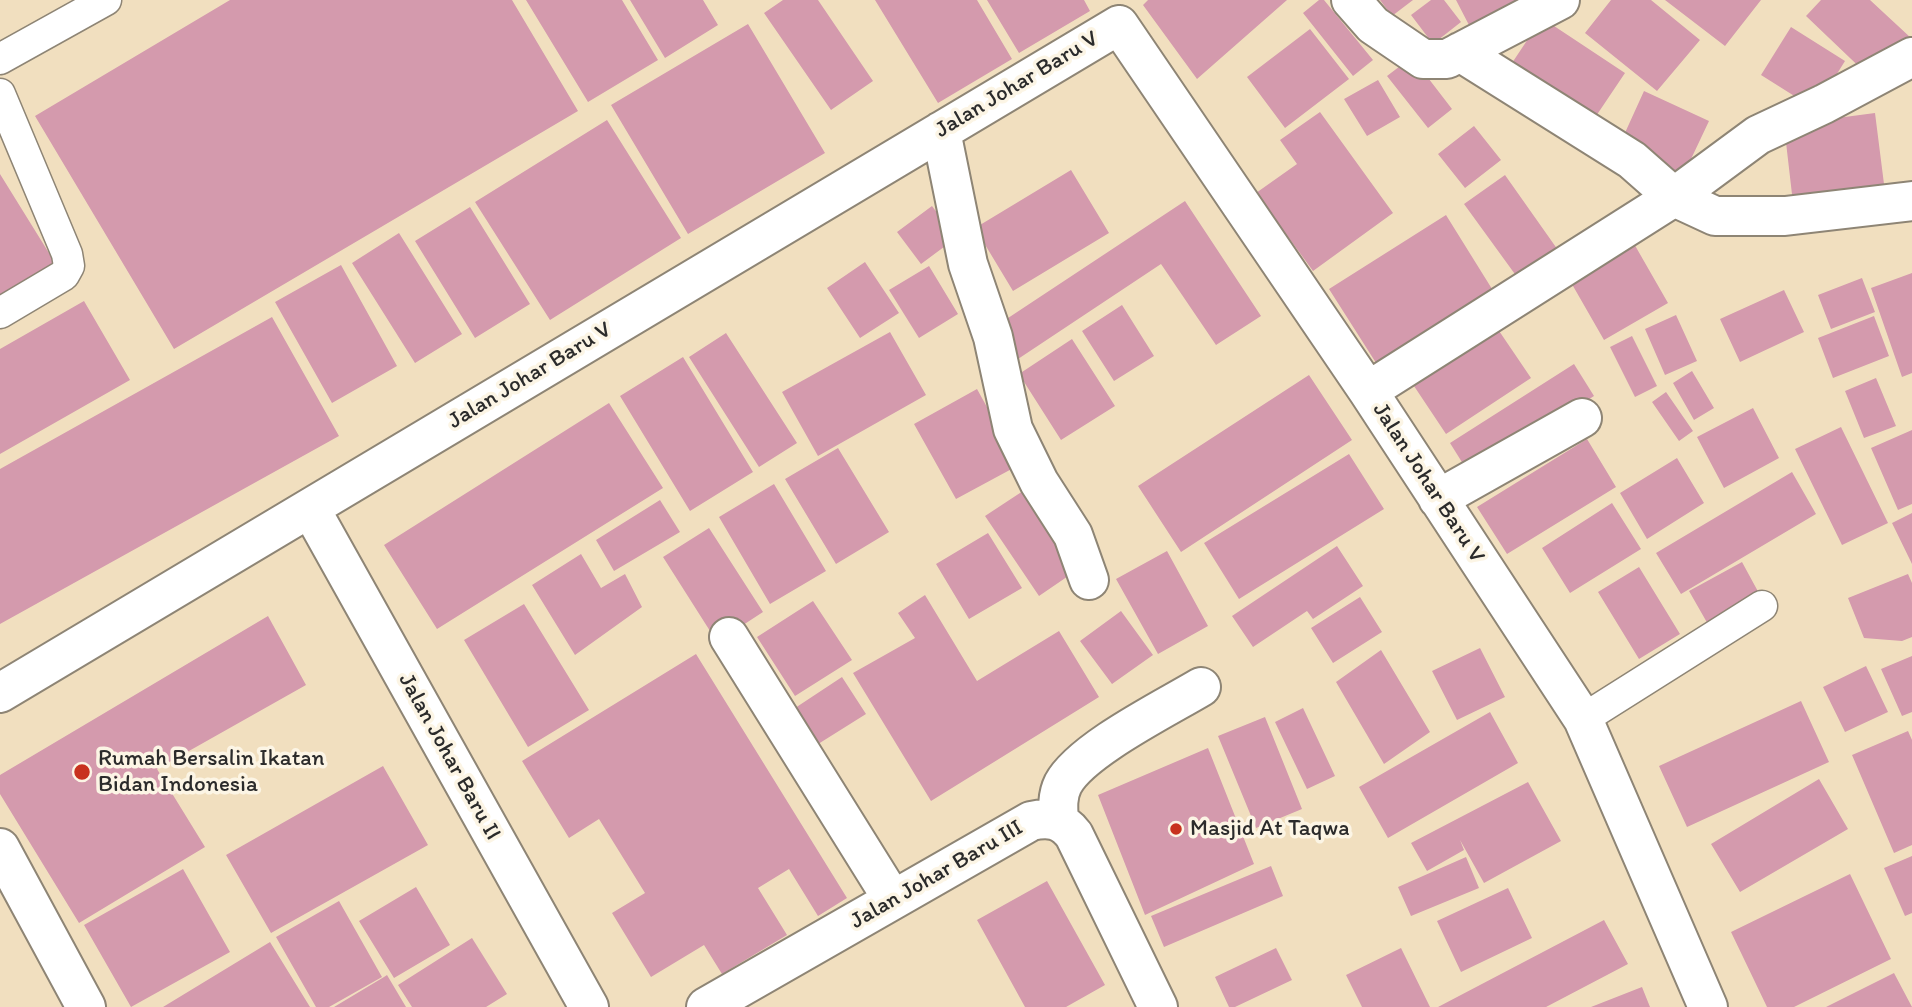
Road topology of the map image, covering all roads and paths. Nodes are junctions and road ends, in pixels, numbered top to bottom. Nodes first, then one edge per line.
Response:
1 (106, 0) edge
2 (1351, 0) edge
3 (1560, 0) edge
4 (1122, 12) edge
5 (1460, 52) junction
6 (1912, 57) edge
7 (0, 60) edge
8 (0, 94) edge
9 (941, 131) junction
10 (1674, 197) junction
11 (1912, 201) edge
12 (0, 313) edge
13 (1368, 391) junction
14 (1582, 418) dead end
15 (1438, 499) junction
16 (310, 508) junction
17 (1089, 580) dead end
18 (1762, 606) dead end
19 (729, 636) dead end
20 (1201, 687) dead end
21 (0, 693) edge
22 (1583, 719) junction
23 (1059, 821) junction
24 (0, 848) edge
25 (893, 900) junction
26 (86, 1007) edge
27 (589, 1007) edge
28 (706, 1007) edge
29 (1158, 1007) edge
30 (1709, 1007) edge

1 - 7 lane
2 - 5 street
3 - 5 street
4 - 9 street, Jalan Johar Baru V
4 - 13 street, Jalan Johar Baru V
5 - 10 street
6 - 10 street
8 - 12 lane
9 - 16 street, Jalan Johar Baru V
9 - 17 street
10 - 11 street
10 - 13 street
13 - 15 street, Jalan Johar Baru V
14 - 15 street
15 - 22 street, Jalan Johar Baru V
16 - 21 street, Jalan Johar Baru V
16 - 27 street, Jalan Johar Baru II
18 - 22 lane
19 - 25 street
20 - 23 street
22 - 30 street, Jalan Johar Baru V
23 - 25 street, Jalan Johar Baru III
23 - 29 street
24 - 26 street
25 - 28 street, Jalan Johar Baru III

